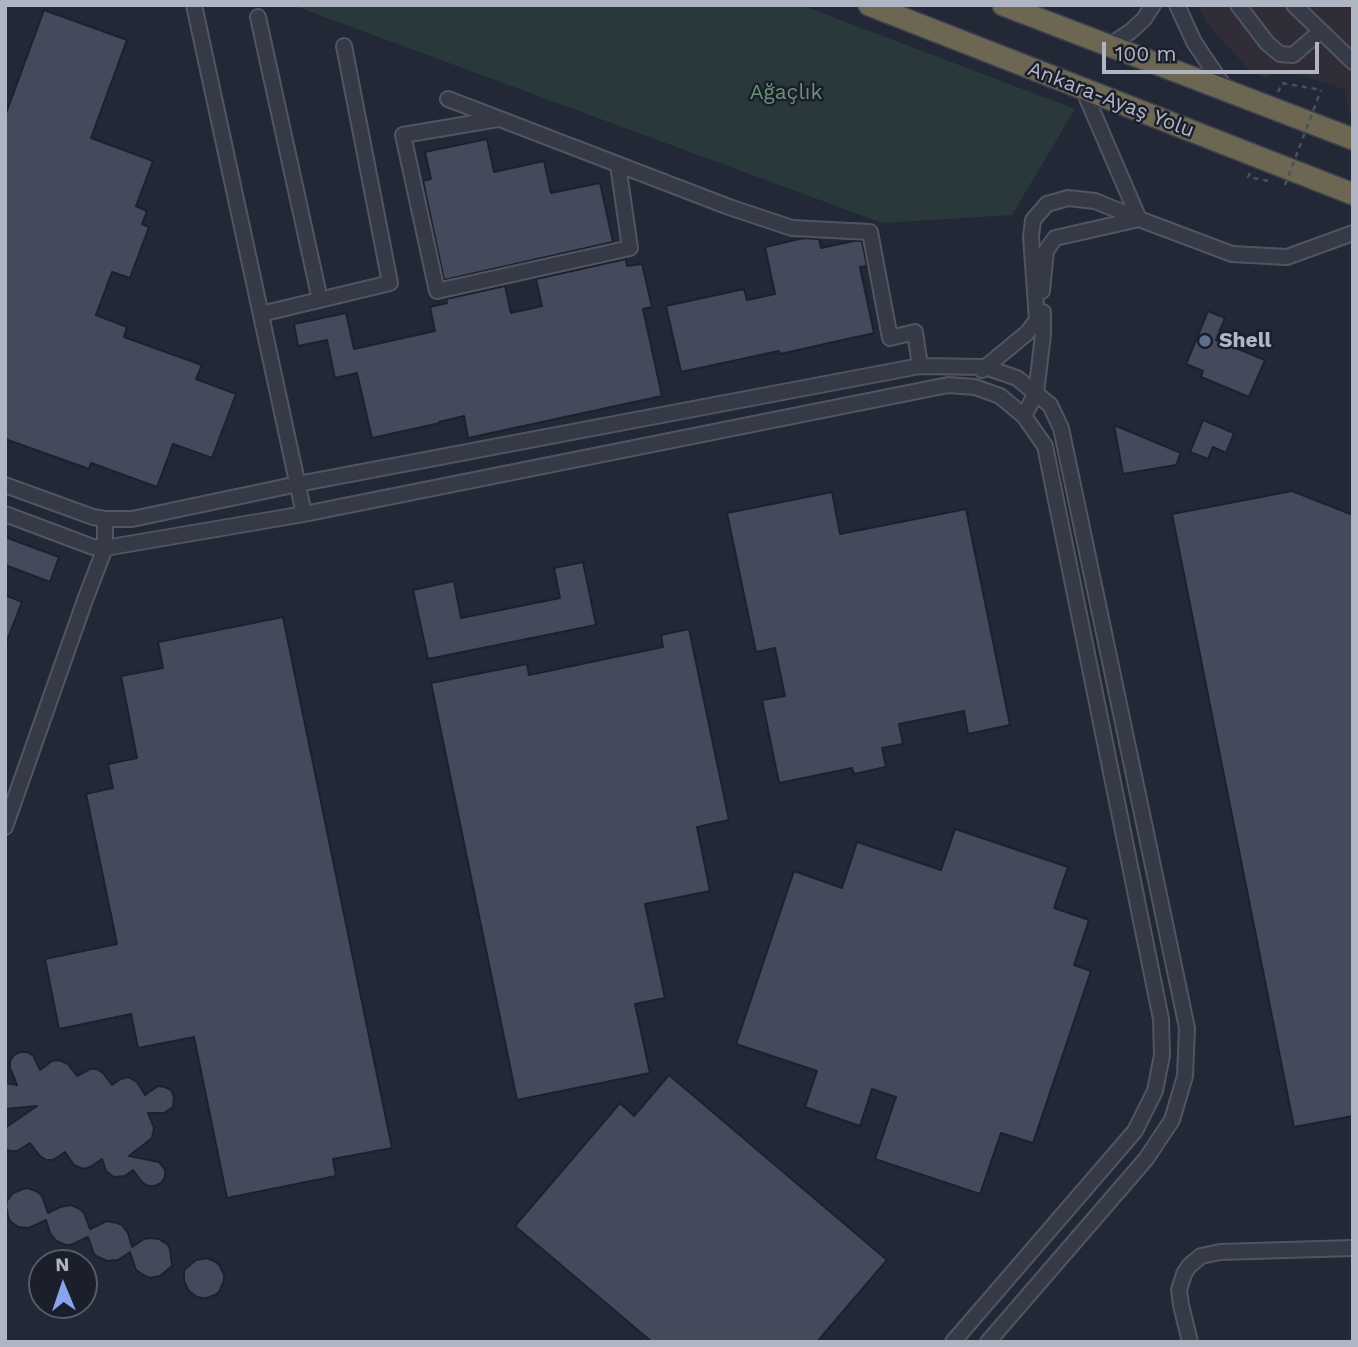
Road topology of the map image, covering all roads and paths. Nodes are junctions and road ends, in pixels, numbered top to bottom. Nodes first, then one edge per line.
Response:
1 (194, 5) edge
2 (869, 5) edge
3 (1003, 5) edge
4 (1153, 5) edge
5 (1177, 5) edge
6 (1238, 5) edge
7 (1294, 5) edge
8 (1040, 12) edge
9 (258, 17) dead end
10 (1321, 31) junction
11 (344, 46) dead end
12 (1110, 46) junction
13 (1353, 62) edge
14 (1282, 83) dead end
15 (1083, 89) junction
16 (1228, 92) junction
17 (448, 99) dead end
18 (500, 119) junction
19 (1353, 139) edge
20 (618, 165) junction
21 (1285, 185) dead end
22 (1353, 194) edge
23 (1139, 219) junction
24 (1353, 233) edge
25 (320, 300) junction
26 (261, 314) junction
27 (920, 366) junction
28 (985, 367) junction
29 (964, 386) junction
30 (1035, 393) junction
31 (1024, 416) junction
32 (298, 484) junction
33 (5, 485) edge
34 (5, 514) edge
35 (304, 514) junction
36 (105, 519) junction
37 (105, 548) junction
38 (5, 827) edge
39 (1353, 1248) edge
40 (953, 1342) edge
41 (988, 1342) edge
42 (1190, 1342) edge

1 - 26 street
2 - 15 highway, Ankara-Ayaş Yolu
3 - 8 highway
4 - 12 street
5 - 16 street
6 - 10 street
7 - 10 street
8 - 12 highway
9 - 25 street
10 - 13 street
11 - 25 street
12 - 16 highway
14 - 21 path, bridge
15 - 22 highway, Ankara-Ayaş Yolu
15 - 23 street
16 - 19 highway
17 - 18 street
18 - 20 street
18 - 20 street
20 - 27 street
23 - 24 street
23 - 28 street
23 - 30 street
25 - 26 street
26 - 32 street
27 - 28 street
27 - 32 street
28 - 29 street
28 - 30 street
29 - 31 street
29 - 35 street
30 - 31 street
30 - 41 street
31 - 40 street
32 - 35 street
32 - 36 street
33 - 36 street
34 - 37 street
35 - 37 street
36 - 37 street
37 - 38 street
39 - 42 street

